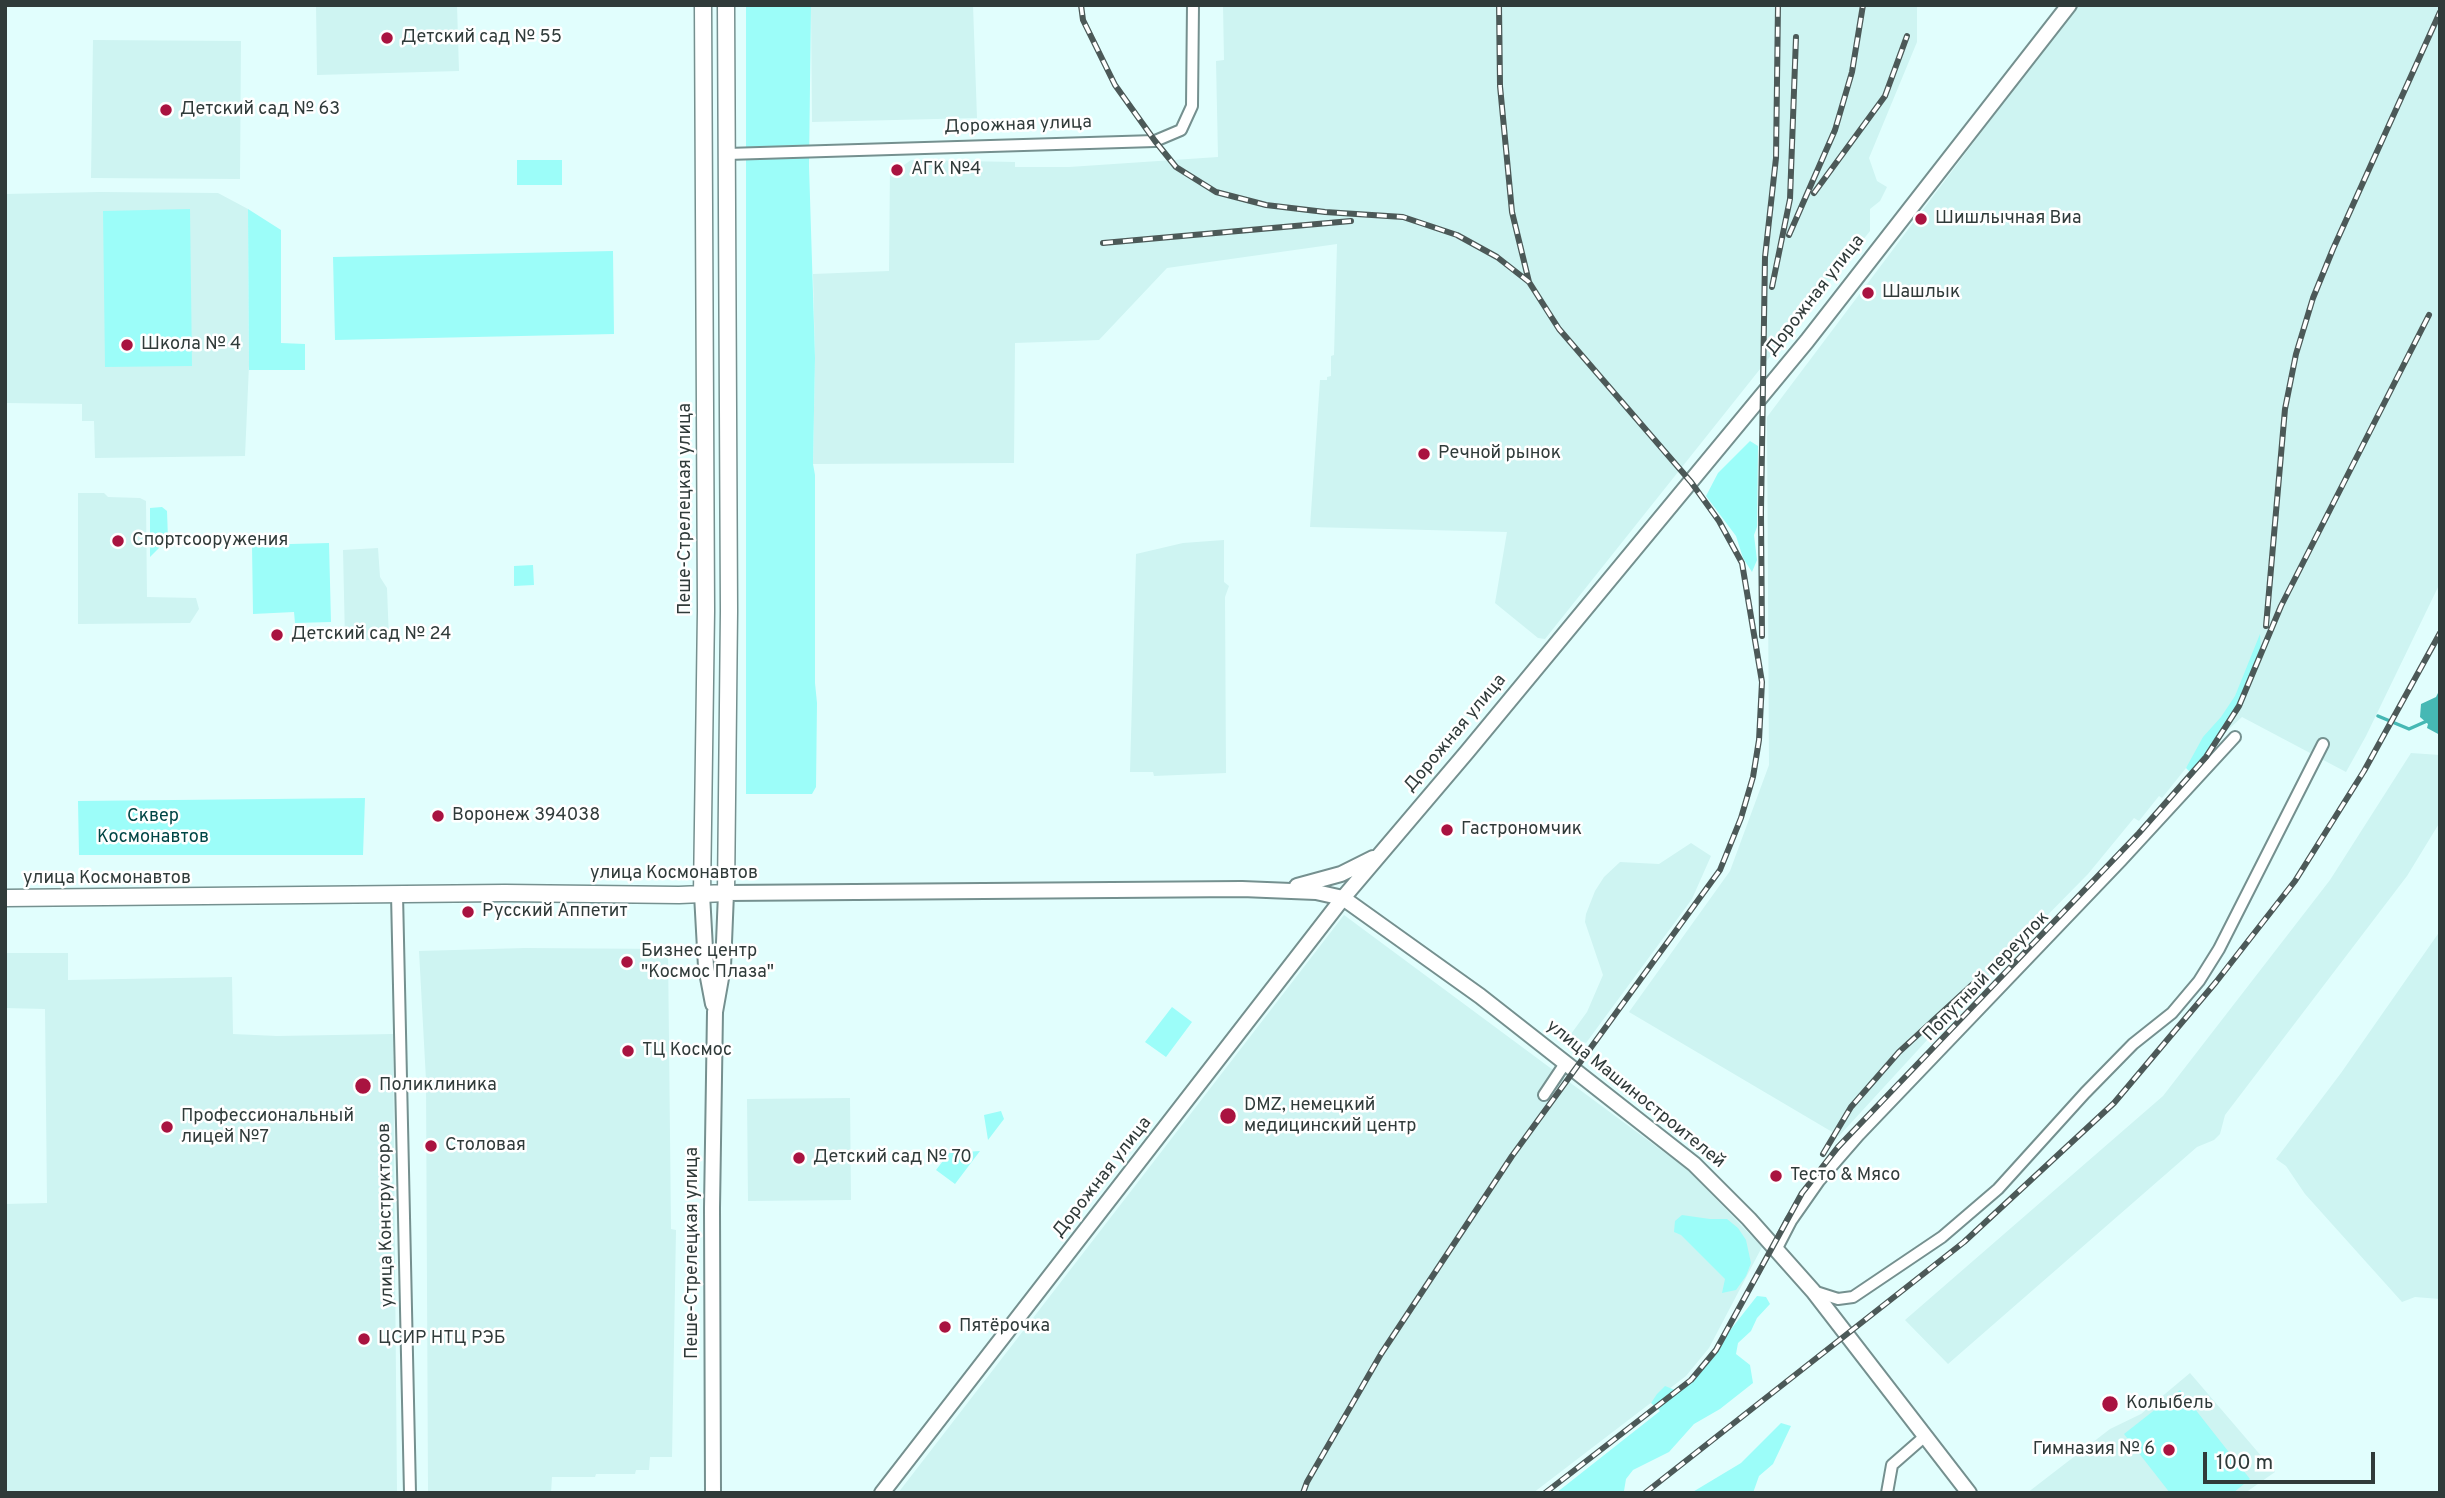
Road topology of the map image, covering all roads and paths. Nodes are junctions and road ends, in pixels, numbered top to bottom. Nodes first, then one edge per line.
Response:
1 (703, 5) edge
2 (726, 5) edge
3 (1193, 5) edge
4 (2068, 5) edge
5 (727, 154) junction
6 (2235, 737) dead end
7 (2323, 744) dead end
8 (1380, 854) junction
9 (1282, 889) junction
10 (726, 893) junction
11 (397, 894) junction
12 (702, 894) junction
13 (5, 898) edge
14 (1343, 898) junction
15 (715, 1013) junction
16 (1566, 1062) junction
17 (1544, 1095) dead end
18 (1776, 1250) junction
19 (1813, 1291) junction
20 (1924, 1437) junction
21 (410, 1493) edge
22 (713, 1493) edge
23 (882, 1493) edge
24 (1886, 1493) edge
25 (1969, 1493) edge

1 - 12 main road, Пеше-Стрелецкая улица
2 - 5 main road, Пеше-Стрелецкая улица
3 - 5 street, Дорожная улица
4 - 8 street, Дорожная улица
5 - 10 main road, Пеше-Стрелецкая улица
6 - 18 street, Попутный переулок
7 - 19 street
8 - 9 street
8 - 14 street, Дорожная улица
9 - 10 street, улица Космонавтов
9 - 14 street, улица Космонавтов
10 - 12 main road, улица Космонавтов
10 - 15 street, Пеше-Стрелецкая улица
11 - 12 main road, улица Космонавтов
11 - 13 main road, улица Космонавтов
11 - 21 street, улица Конструкторов
12 - 15 street, Пеше-Стрелецкая улица
14 - 16 street, улица Машиностроителей
14 - 23 street, Дорожная улица
15 - 22 street, Пеше-Стрелецкая улица
16 - 17 street
16 - 18 street, улица Машиностроителей
18 - 19 street, улица Машиностроителей
19 - 20 street, улица Машиностроителей
20 - 24 street
20 - 25 street, улица Машиностроителей

